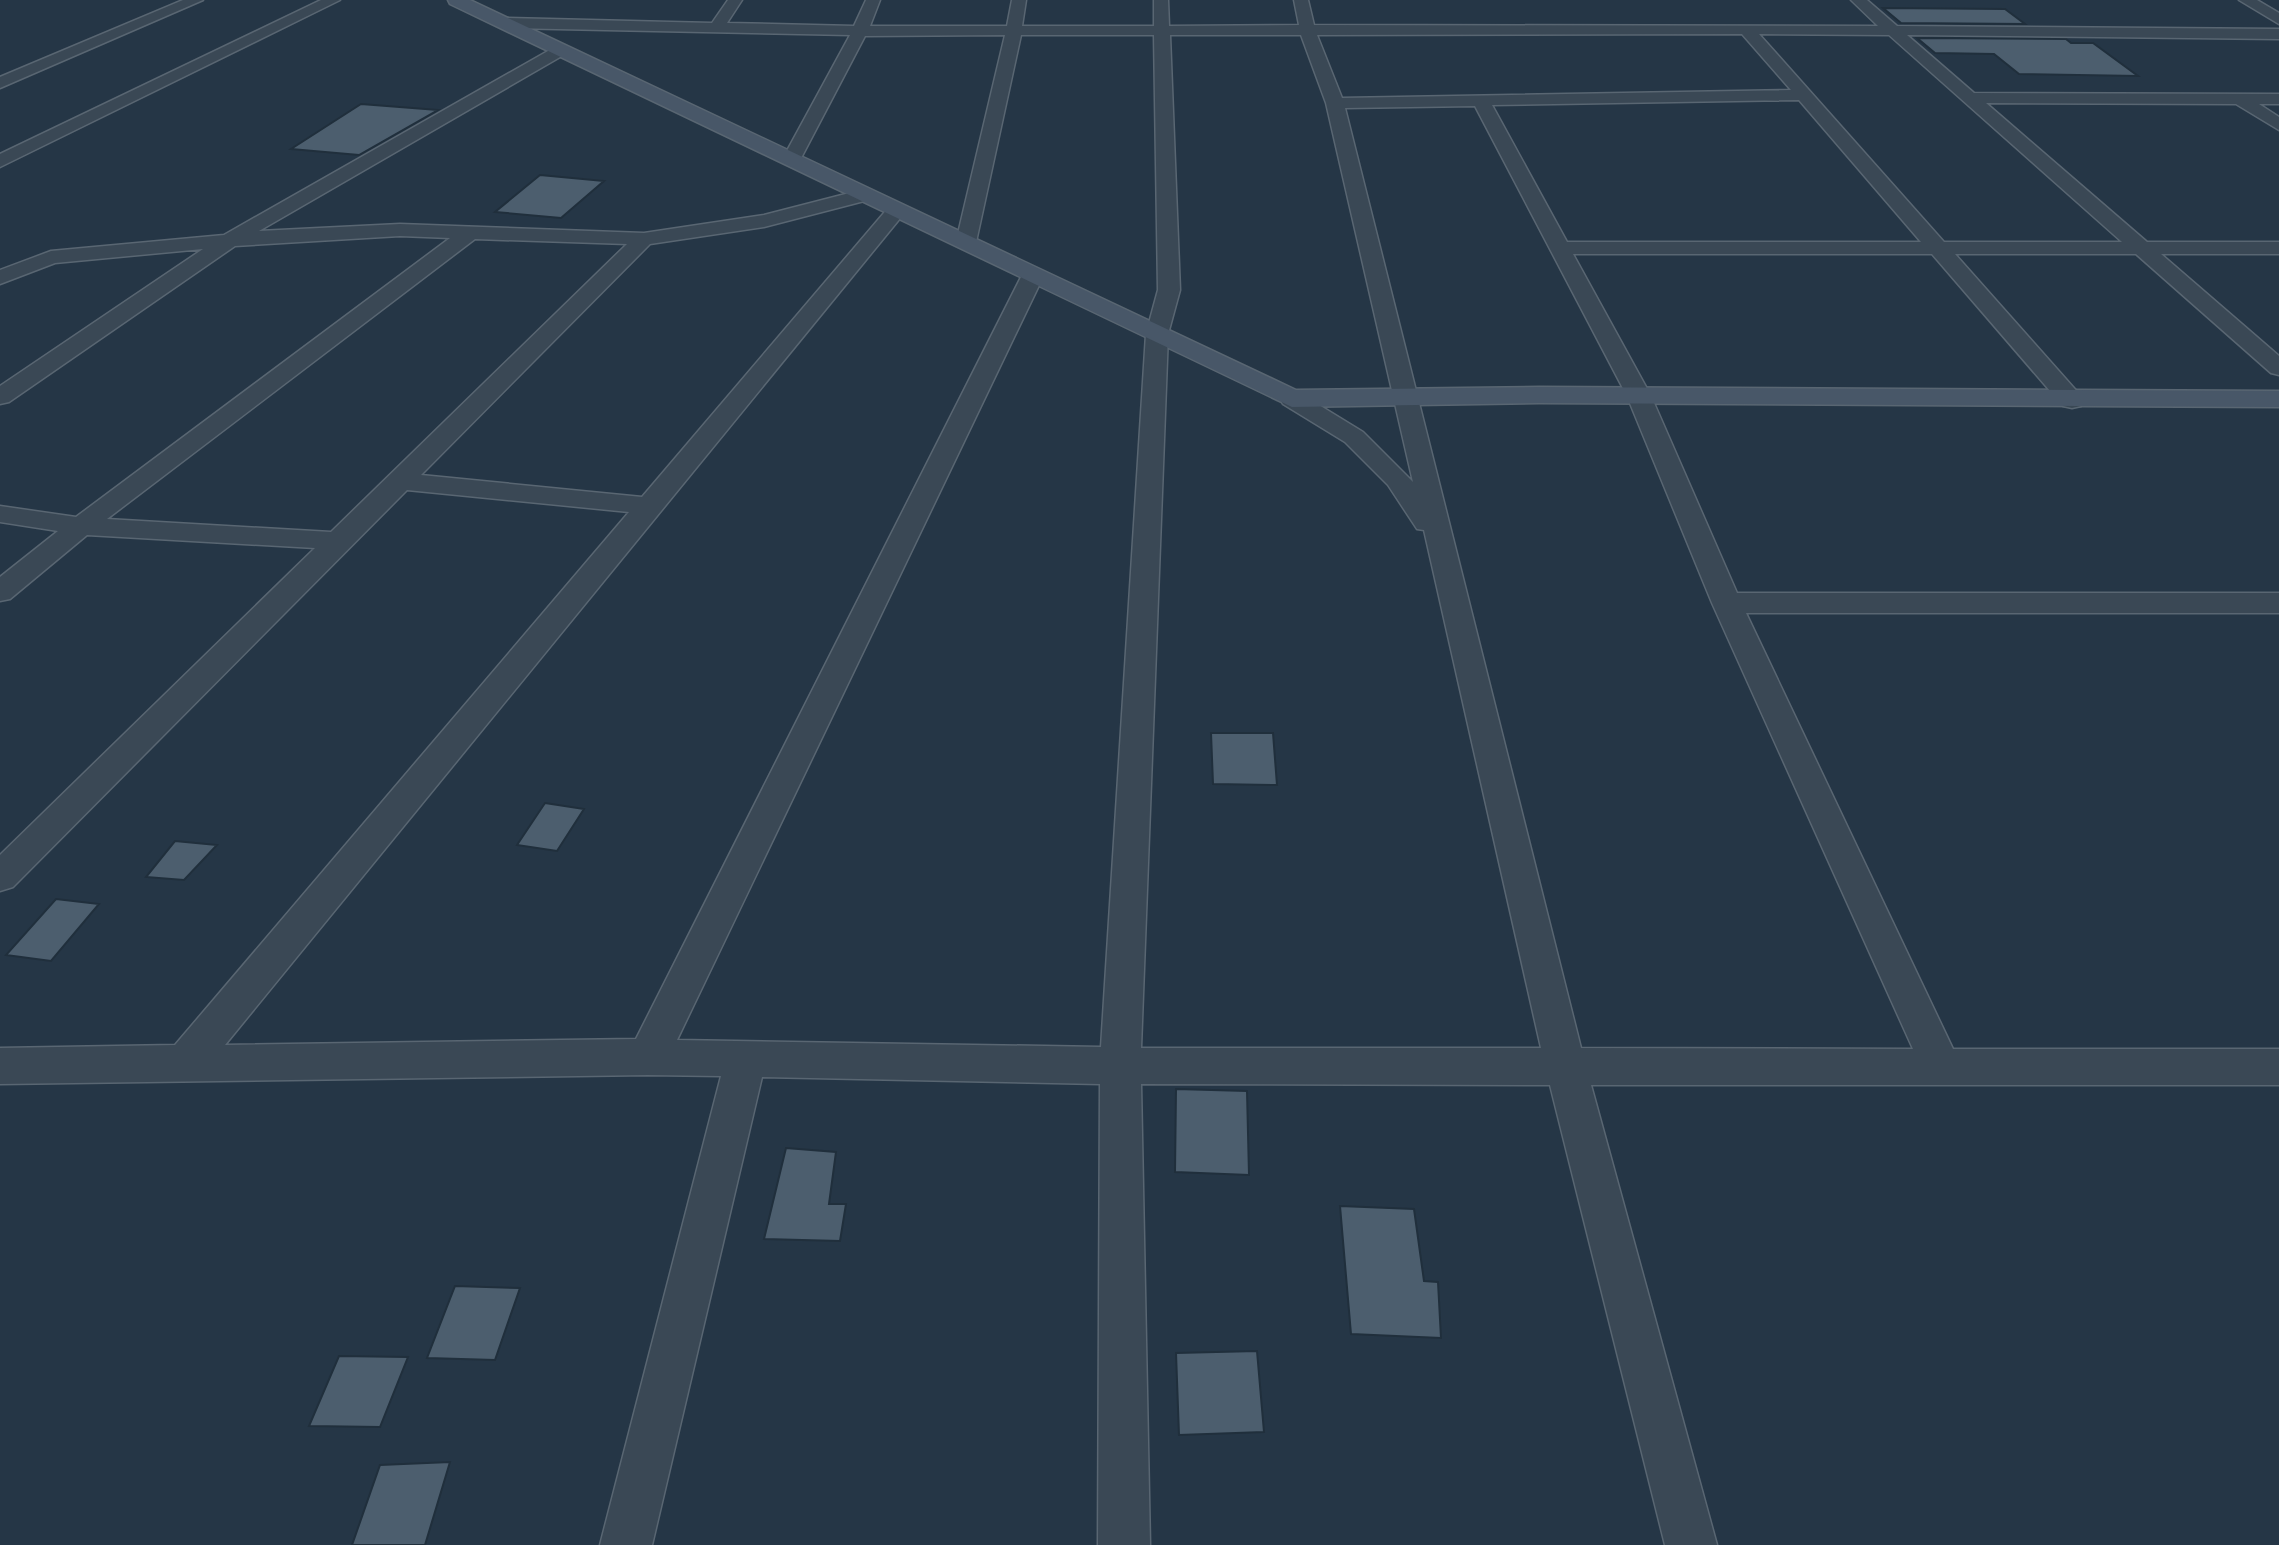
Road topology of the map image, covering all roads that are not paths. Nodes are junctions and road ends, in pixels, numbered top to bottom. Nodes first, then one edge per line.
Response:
1 (196, 0) edge
2 (333, 0) edge
3 (456, 0) edge
4 (734, 0) edge
5 (873, 0) edge
6 (1019, 0) edge
7 (1161, 0) edge
8 (1858, 0) edge
9 (2246, 0) edge
10 (581, 8) dead end
11 (1304, 14) edge
12 (2279, 19) edge
13 (505, 23) junction
14 (565, 24) junction
15 (716, 28) junction
16 (1746, 29) junction
17 (1891, 29) junction
18 (1014, 30) junction
19 (1163, 30) junction
20 (860, 31) junction
21 (2279, 34) edge
22 (561, 50) junction
23 (0, 83) edge
24 (1804, 95) junction
25 (1970, 98) junction
26 (2238, 98) junction
27 (2279, 99) edge
28 (1481, 101) junction
29 (1335, 103) junction
30 (2279, 125) edge
31 (791, 160) junction
32 (0, 161) edge
33 (865, 195) junction
34 (896, 211) junction
35 (470, 233) junction
36 (644, 239) junction
37 (230, 240) junction
38 (966, 242) junction
39 (1559, 248) junction
40 (1936, 248) junction
41 (2141, 248) junction
42 (2279, 248) edge
43 (1032, 277) junction
44 (0, 278) edge
45 (1157, 334) junction
46 (2279, 369) edge
47 (1405, 396) junction
48 (1639, 396) junction
49 (0, 397) edge
50 (1292, 399) junction
51 (2279, 399) edge
52 (2072, 401) junction
53 (400, 481) junction
54 (650, 506) junction
55 (0, 514) edge
56 (81, 526) junction
57 (340, 541) junction
58 (1440, 542) junction
59 (0, 592) edge
60 (1727, 603) junction
61 (2279, 603) edge
62 (0, 877) edge
63 (648, 1056) junction
64 (746, 1058) junction
65 (187, 1061) junction
66 (1565, 1064) junction
67 (0, 1066) edge
68 (1120, 1066) junction
69 (1941, 1066) junction
70 (2279, 1067) edge
71 (626, 1545) edge
72 (1124, 1545) edge
73 (1690, 1545) edge

1 - 23 street
2 - 32 street
3 - 13 street
4 - 15 street
5 - 20 street
6 - 18 street
7 - 19 street
8 - 17 street
9 - 12 street
10 - 14 street
11 - 16 street
11 - 19 street
11 - 29 street
13 - 14 street
13 - 22 street
14 - 15 street
15 - 20 street
16 - 17 street
16 - 24 street
17 - 21 street
17 - 25 street
18 - 19 street
18 - 20 street
18 - 38 street
19 - 45 street
20 - 31 street
22 - 31 street
22 - 37 street
24 - 28 street
24 - 40 street
25 - 26 street
25 - 41 street
26 - 27 street
26 - 30 street
28 - 29 street
28 - 39 street
29 - 47 street
31 - 33 street
33 - 34 street
33 - 36 street
34 - 38 street
34 - 54 street
35 - 36 street
35 - 37 street
35 - 56 street
36 - 53 street
37 - 44 street
37 - 49 street
38 - 43 street
39 - 40 street
39 - 48 street
40 - 41 street
40 - 52 street
41 - 42 street
41 - 46 street
43 - 45 street
43 - 63 street
45 - 50 street
45 - 68 street
47 - 48 street
47 - 50 street
47 - 58 street
48 - 52 street
48 - 60 street
50 - 58 street
51 - 52 street
53 - 54 street
53 - 57 street
54 - 65 street
55 - 56 street
56 - 57 street
56 - 59 street
57 - 62 street
58 - 66 street
60 - 61 street
60 - 69 street
63 - 64 street
63 - 65 street
64 - 68 street
64 - 71 street
65 - 67 street
66 - 68 street
66 - 69 street
66 - 73 street
68 - 72 street
69 - 70 street

